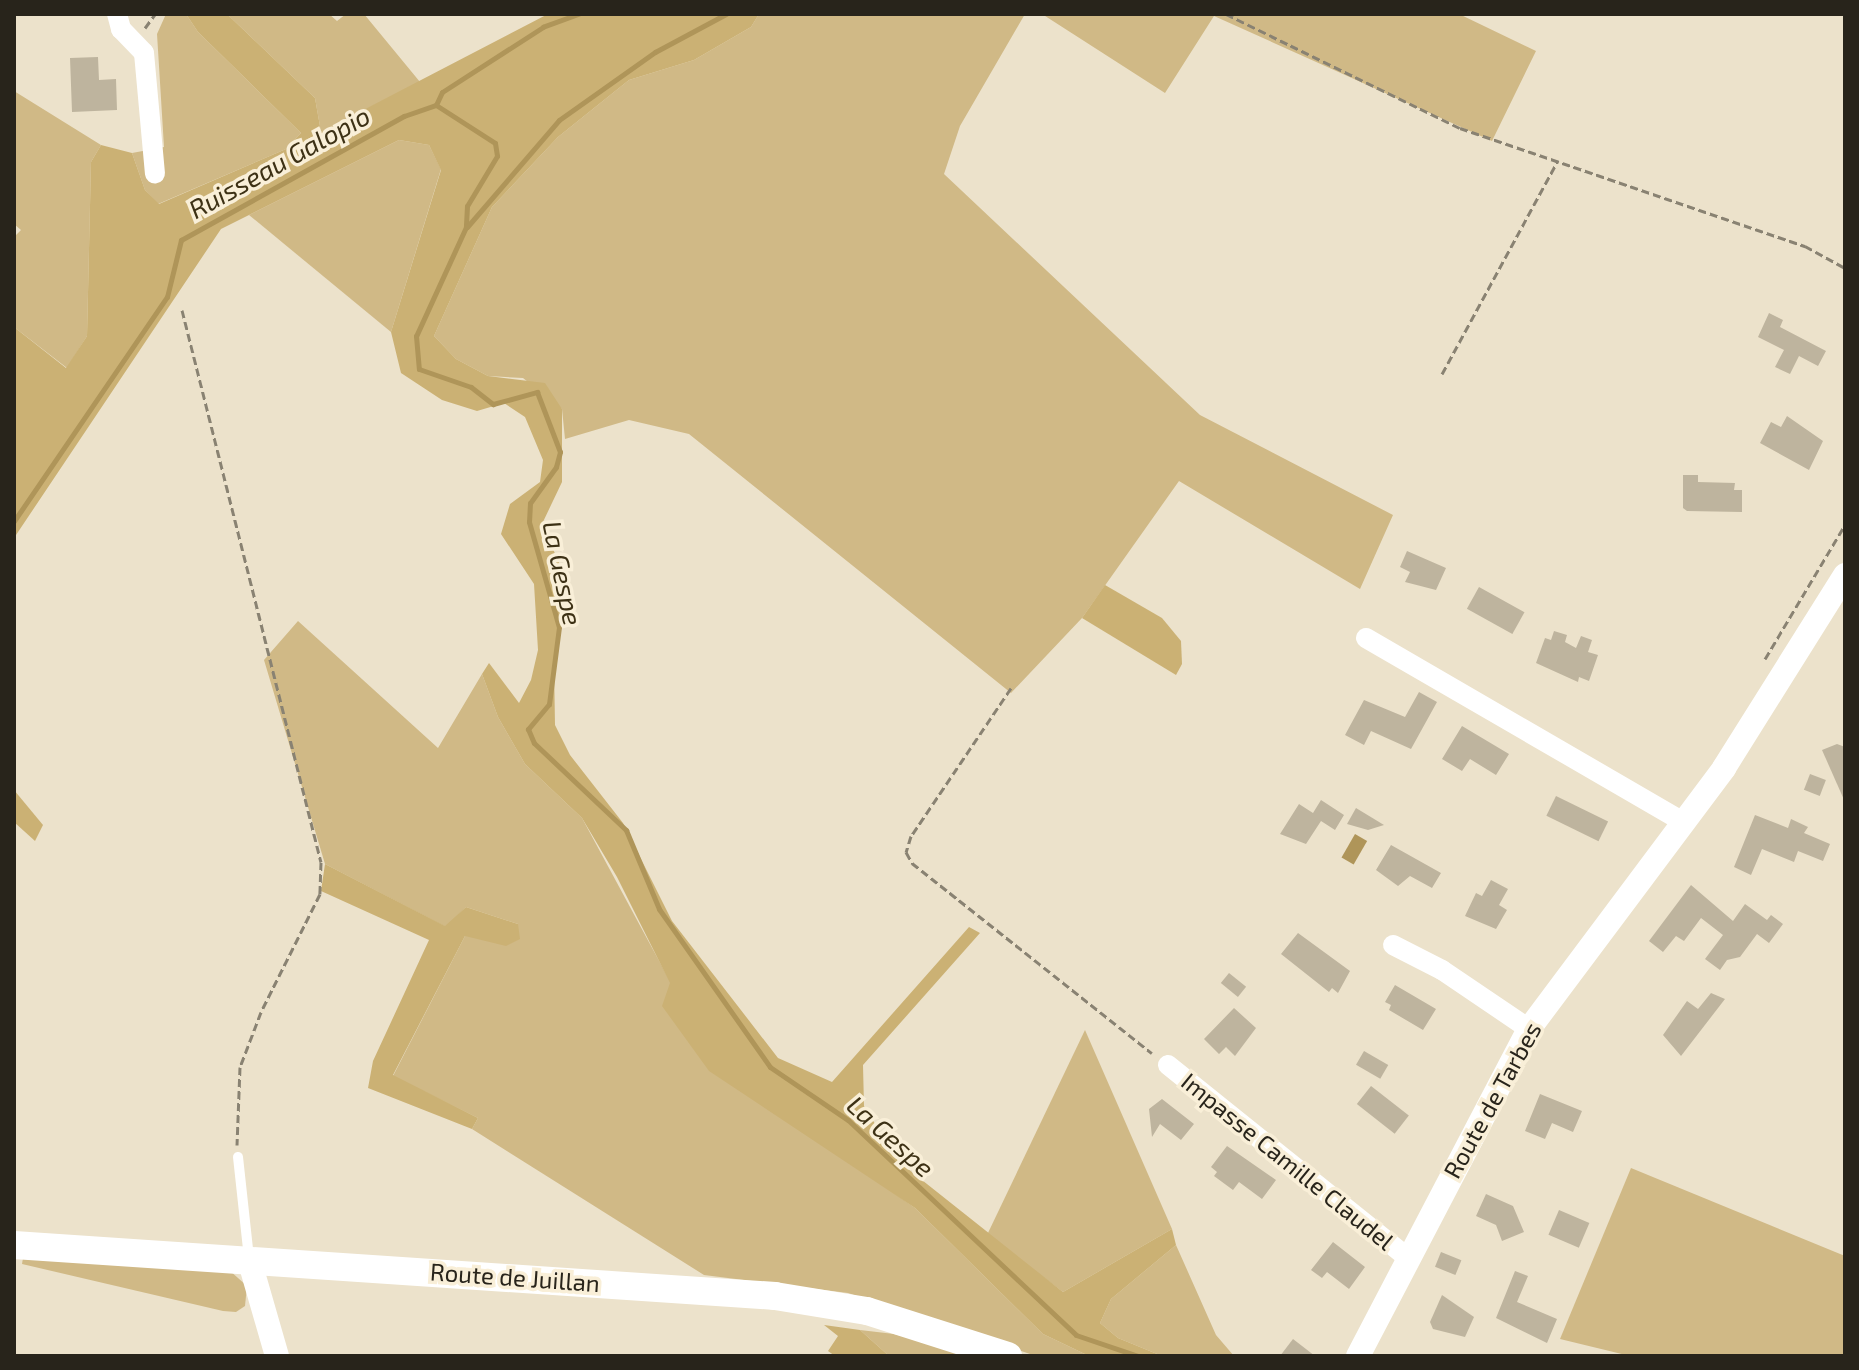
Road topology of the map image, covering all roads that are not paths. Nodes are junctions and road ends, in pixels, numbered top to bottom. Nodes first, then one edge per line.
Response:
1 (117, 14) edge
2 (155, 174) dead end
3 (1845, 575) edge
4 (1366, 638) dead end
5 (1683, 822) junction
6 (1393, 945) dead end
7 (1529, 1029) junction
8 (1168, 1065) road end
9 (238, 1157) road end
10 (14, 1245) edge
11 (1407, 1257) junction
12 (249, 1259) junction
13 (277, 1356) edge
14 (1008, 1356) edge
15 (1358, 1356) edge

1 - 2 street
3 - 5 street, Route de Tarbes
4 - 5 street
5 - 7 street, Route de Tarbes
6 - 7 street
7 - 11 street, Route de Tarbes
8 - 11 street, Impasse Camille Claudel
9 - 12 lane
10 - 12 main road, Route de Juillan
11 - 15 street, Route de Tarbes
12 - 13 street
12 - 14 main road, Route de Juillan

